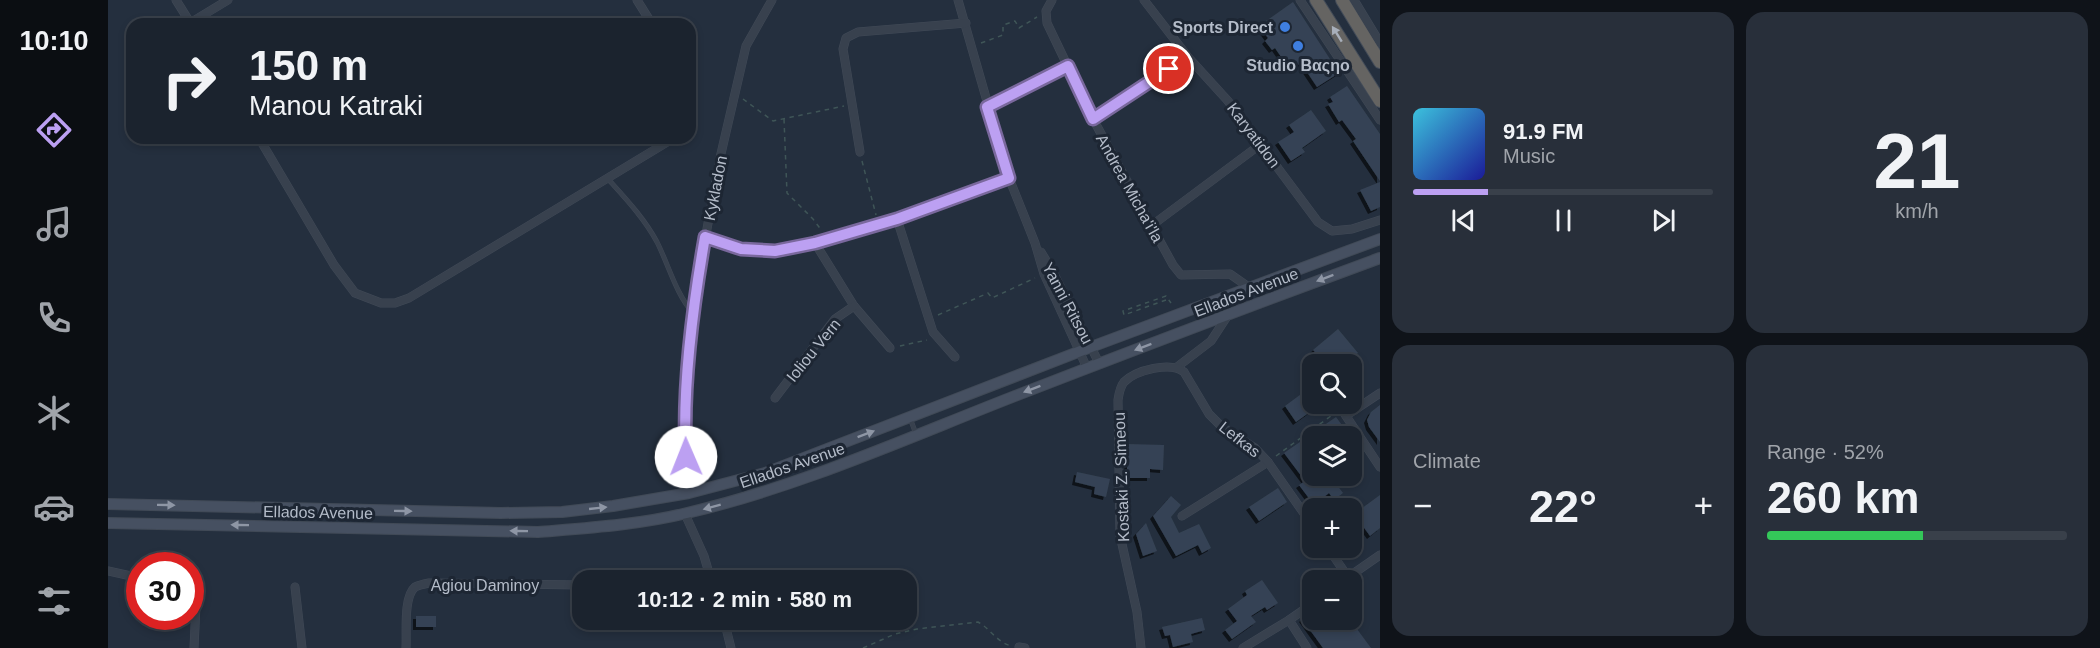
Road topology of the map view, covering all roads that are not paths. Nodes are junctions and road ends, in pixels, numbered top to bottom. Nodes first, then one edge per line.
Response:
1 (176, 0) edge
2 (228, 0) edge
3 (637, 0) edge
4 (772, 0) edge
5 (958, 0) edge
6 (1052, 0) edge
7 (1300, 0) edge
8 (1316, 0) edge
9 (1342, 0) edge
10 (1354, 0) edge
11 (1149, 2) edge
12 (187, 18) edge
13 (198, 18) edge
14 (648, 18) edge
15 (966, 23) junction
16 (1380, 43) edge
17 (1188, 57) junction
18 (1380, 62) edge
19 (1068, 66) junction
20 (1380, 101) edge
21 (987, 107) junction
22 (1093, 119) junction
23 (1380, 120) edge
24 (263, 144) edge
25 (664, 144) edge
26 (1261, 144) junction
27 (860, 152) road end
28 (1009, 178) junction
29 (607, 179) junction
30 (897, 219) junction
31 (1380, 220) edge
32 (1150, 226) junction
33 (705, 237) junction
34 (1380, 239) edge
35 (815, 243) junction
36 (1035, 243) junction
37 (1380, 258) edge
38 (1250, 288) junction
39 (854, 306) junction
40 (695, 315) junction
41 (1228, 315) junction
42 (1091, 347) junction
43 (890, 348) road end
44 (1079, 352) junction
45 (955, 357) dead end
46 (1099, 363) junction
47 (1178, 367) junction
48 (1087, 368) junction
49 (1380, 393) edge
50 (775, 398) dead end
51 (1362, 401) edge
52 (1345, 414) edge
53 (910, 418) junction
54 (916, 435) junction
55 (1268, 462) junction
56 (1380, 467) edge
57 (689, 492) junction
58 (108, 504) edge
59 (1302, 511) edge
60 (685, 514) junction
61 (1182, 516) dead end
62 (108, 523) edge
63 (1380, 555) edge
64 (708, 570) edge
65 (1359, 570) edge
66 (108, 571) edge
67 (126, 575) edge
68 (572, 585) edge
69 (295, 586) dead end
70 (1302, 611) edge
71 (1289, 621) junction
72 (195, 630) edge
73 (726, 630) edge
74 (194, 648) edge
75 (302, 648) edge
76 (406, 648) edge
77 (731, 648) edge
78 (1141, 648) edge
79 (1242, 648) edge
80 (1307, 648) edge

1 - 12 street
2 - 13 street
3 - 14 street
4 - 33 street, Kykladon
5 - 15 street, Yanni Ritsou
6 - 19 street, Andrea Micha'i'la
7 - 23 street
20 -> 8 highway
9 - 18 highway
10 - 16 street
11 - 17 street, Karyatidon
15 - 21 street, Yanni Ritsou
15 - 27 street
17 - 22 street
17 - 26 street, Karyatidon
19 - 21 street
19 - 22 street, Andrea Micha'i'la
21 - 28 street, Yanni Ritsou
22 - 32 street, Andrea Micha'i'la
24 - 29 street
25 - 29 street
26 - 31 street, Karyatidon
26 - 32 street
28 - 30 street
28 - 36 street, Yanni Ritsou
29 - 40 lane
30 - 35 street
30 - 45 street
32 - 38 street, Andrea Micha'i'la
33 - 35 street
33 - 40 street, Kykladon
34 - 38 main road, Ellados Avenue
35 - 39 street, Ioliou Vern
36 - 42 street, Yanni Ritsou
36 - 44 street, Yanni Ritsou
37 -> 41 main road, Ellados Avenue
38 - 42 main road, Ellados Avenue
39 - 43 street, Ioliou Vern
39 - 50 street, Ioliou Vern
40 - 57 street, Kykladon
41 -> 46 main road, Ellados Avenue
41 - 47 street
42 - 44 main road, Ellados Avenue
42 - 46 street, Yanni Ritsou
44 - 48 street, Yanni Ritsou
44 - 53 main road, Ellados Avenue
46 - 48 main road, Ellados Avenue
47 - 55 street, Lefkas
47 - 78 street, Kostaki Z. Simeou
48 -> 54 main road, Ellados Avenue
49 - 51 street
52 - 56 street
53 - 54 lane
57 -> 53 main road, Ellados Avenue
54 -> 60 main road, Ellados Avenue
55 - 59 street, Lefkas
55 - 61 street
58 -> 57 main road, Ellados Avenue
60 -> 62 main road, Ellados Avenue
60 - 64 street
63 - 65 street
66 - 67 street
68 - 76 street, Agiou Daminoy
69 - 75 street
70 - 71 street
71 - 79 street
71 - 80 street
72 - 74 street
73 - 77 street

